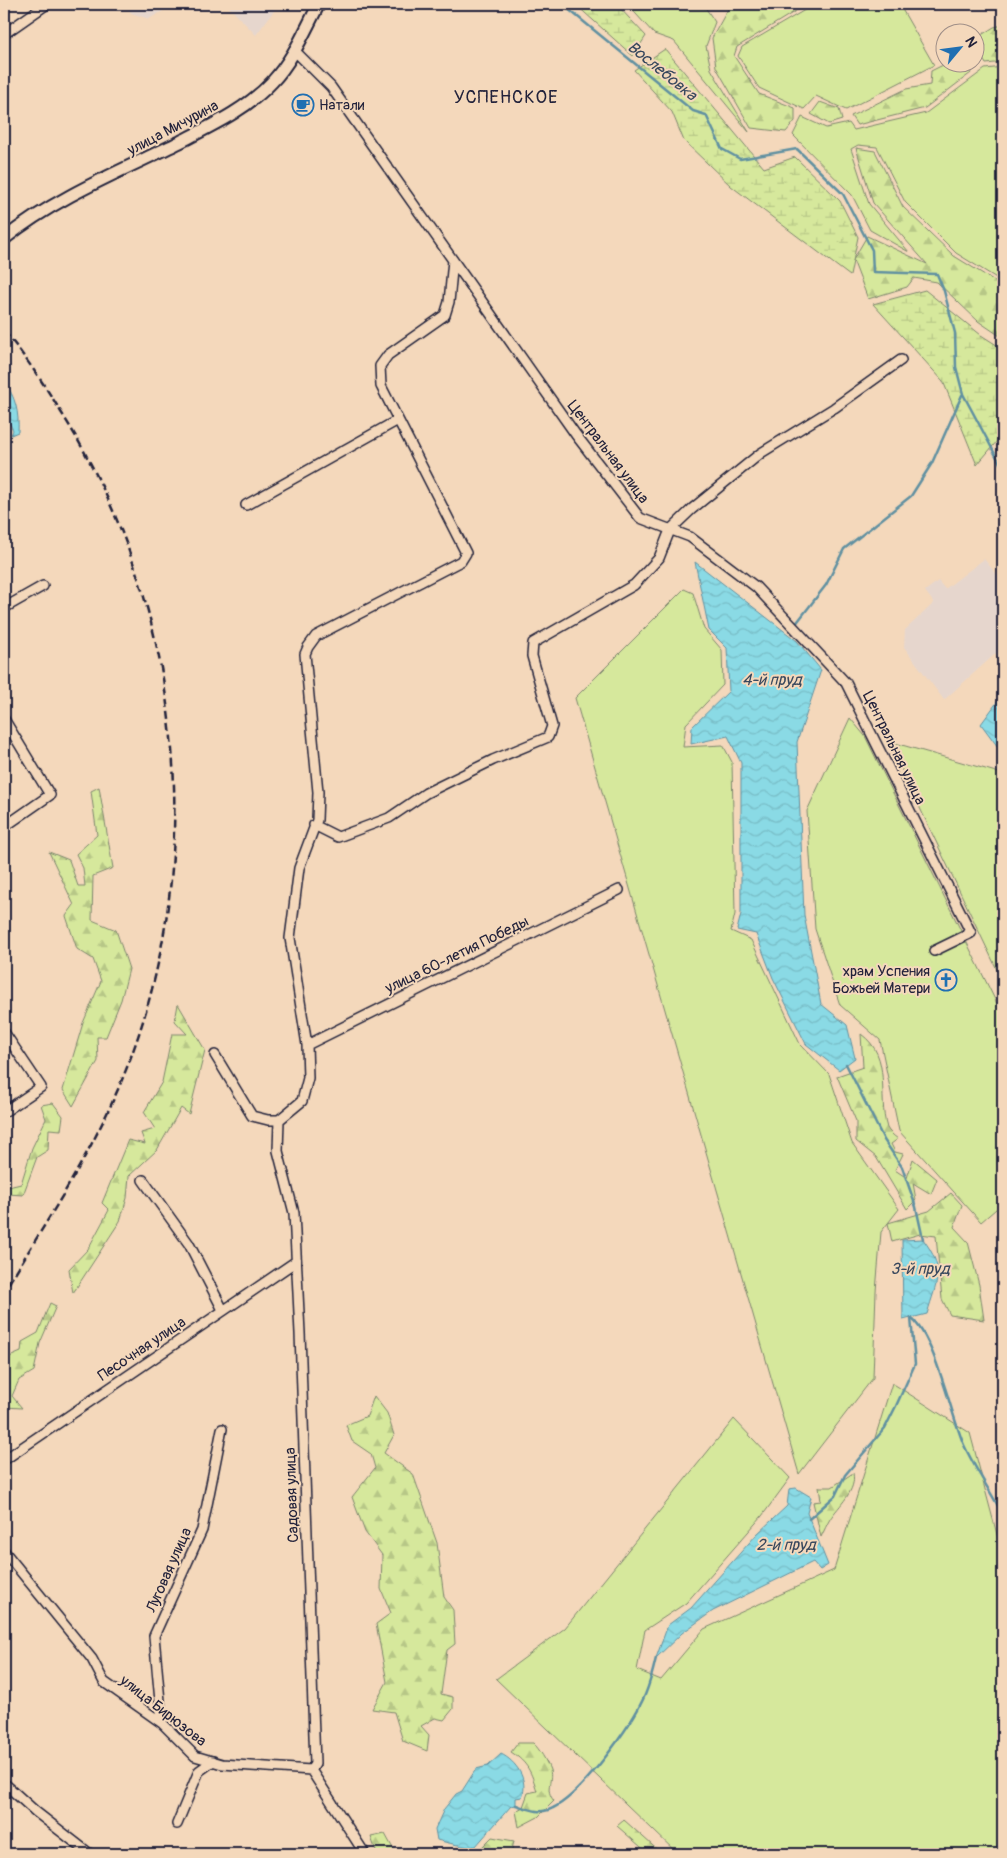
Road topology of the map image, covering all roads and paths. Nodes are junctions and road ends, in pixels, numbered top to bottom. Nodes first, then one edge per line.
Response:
1 (47, 4) edge
2 (319, 4) edge
3 (4, 34) edge
4 (294, 50) junction
5 (4, 239) edge
6 (453, 260) junction
7 (901, 360) dead end
8 (398, 420) junction
9 (246, 505) dead end
10 (670, 530) junction
11 (43, 586) dead end
12 (4, 608) edge
13 (4, 720) edge
14 (314, 826) junction
15 (4, 827) edge
16 (619, 890) dead end
17 (934, 951) dead end
18 (4, 1032) edge
19 (307, 1045) junction
20 (215, 1055) dead end
21 (4, 1112) edge
22 (279, 1120) junction
23 (143, 1180) dead end
24 (295, 1262) junction
25 (223, 1310) junction
26 (222, 1429) dead end
27 (4, 1460) edge
28 (4, 1551) edge
29 (162, 1723) junction
30 (213, 1762) junction
31 (311, 1770) junction
32 (4, 1783) edge
33 (177, 1824) dead end
34 (90, 1854) edge
35 (365, 1854) edge

1 - 3 street
2 - 4 main road, улица Мичурина
4 - 5 main road, улица Мичурина
4 - 6 street, Центральная улица
6 - 8 street
6 - 10 street, Центральная улица
7 - 10 street
8 - 9 street
8 - 14 street
10 - 14 street
10 - 17 street, Центральная улица
11 - 12 street
13 - 15 street
14 - 19 street
16 - 19 street, улица 60-летия Победы
18 - 21 street
19 - 22 street
20 - 22 street
22 - 24 street, Садовая улица
23 - 25 street
24 - 25 street, Песочная улица
24 - 31 street, Садовая улица
25 - 27 street, Песочная улица
26 - 29 street, Луговая улица
28 - 29 street, улица Бирюзова
29 - 30 street, улица Бирюзова
30 - 31 street, улица Бирюзова
30 - 33 street
31 - 35 street
32 - 34 street

